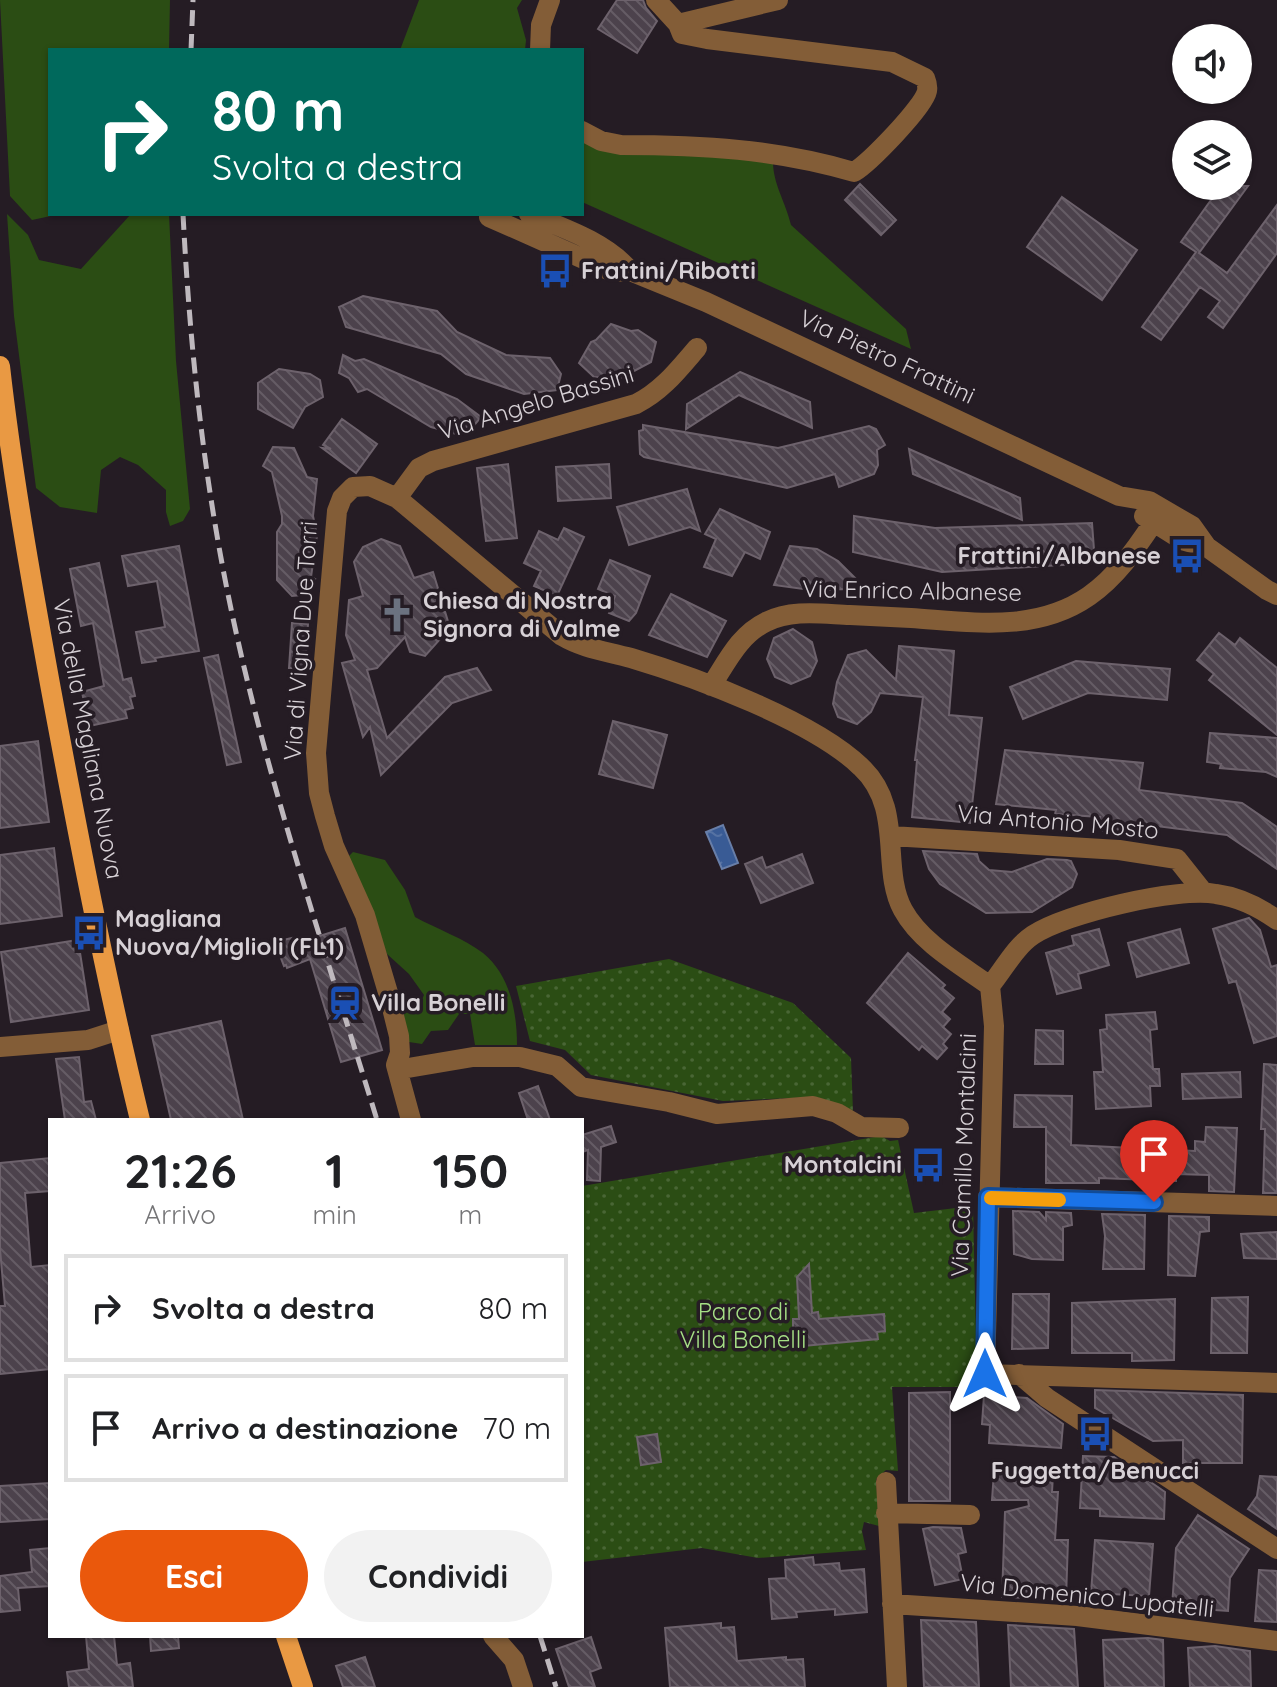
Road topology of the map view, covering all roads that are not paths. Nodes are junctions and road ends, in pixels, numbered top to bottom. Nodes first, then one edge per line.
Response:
1 (550, 0) edge
2 (656, 0) edge
3 (778, 0) edge
4 (721, 7) edge
5 (678, 24) junction
6 (540, 48) edge
7 (584, 132) edge
8 (489, 216) edge
9 (534, 216) edge
10 (630, 271) junction
11 (697, 348) dead end
12 (0, 366) edge
13 (1119, 496) junction
14 (397, 498) junction
15 (1153, 523) junction
16 (1207, 547) junction
17 (1274, 597) edge
18 (711, 686) junction
19 (891, 836) junction
20 (1204, 893) junction
21 (1277, 920) edge
22 (990, 986) junction
23 (119, 1030) junction
24 (0, 1047) edge
25 (406, 1066) junction
26 (140, 1118) edge
27 (411, 1118) edge
28 (899, 1128) dead end
29 (988, 1197) junction
30 (1277, 1206) edge
31 (1019, 1374) junction
32 (1277, 1383) edge
33 (886, 1482) dead end
34 (886, 1513) junction
35 (970, 1515) dead end
36 (1277, 1549) edge
37 (892, 1604) junction
38 (287, 1638) edge
39 (495, 1638) edge
40 (1277, 1641) edge
41 (303, 1687) edge
42 (523, 1687) edge
43 (897, 1687) edge

1 - 6 street
2 - 5 street
3 - 4 street
4 - 5 street
5 - 7 street
8 - 10 street, Via Pietro Frattini
9 - 10 street, Via Pietro Frattini
10 - 13 street, Via Pietro Frattini
11 - 14 street, Via Angelo Bassini
12 - 23 main road, Via della Magliana Nuova
13 - 15 street, Via Pietro Frattini
13 - 16 street, Via Pietro Frattini
14 - 18 street, Via di Vigna Due Torri
14 - 25 street, Via di Vigna Due Torri
15 - 16 street, Via Pietro Frattini
15 - 18 street, Via Enrico Albanese
16 - 17 street, Via Pietro Frattini
18 - 19 street, Via di Vigna Due Torri
19 - 20 street, Via Antonio Mosto
19 - 22 street, Via di Vigna Due Torri
20 - 21 street
20 - 22 street
22 - 29 street, Via Camillo Montalcini
23 - 24 street
23 - 26 main road, Via della Magliana Nuova
25 - 27 street, Via di Vigna Due Torri
25 - 28 street
29 - 30 street
29 - 31 street, Via Camillo Montalcini
31 - 32 street
31 - 36 street
33 - 34 street
34 - 35 street
34 - 37 street
37 - 40 street, Via Domenico Lupatelli
37 - 43 street
38 - 41 main road
39 - 42 street

